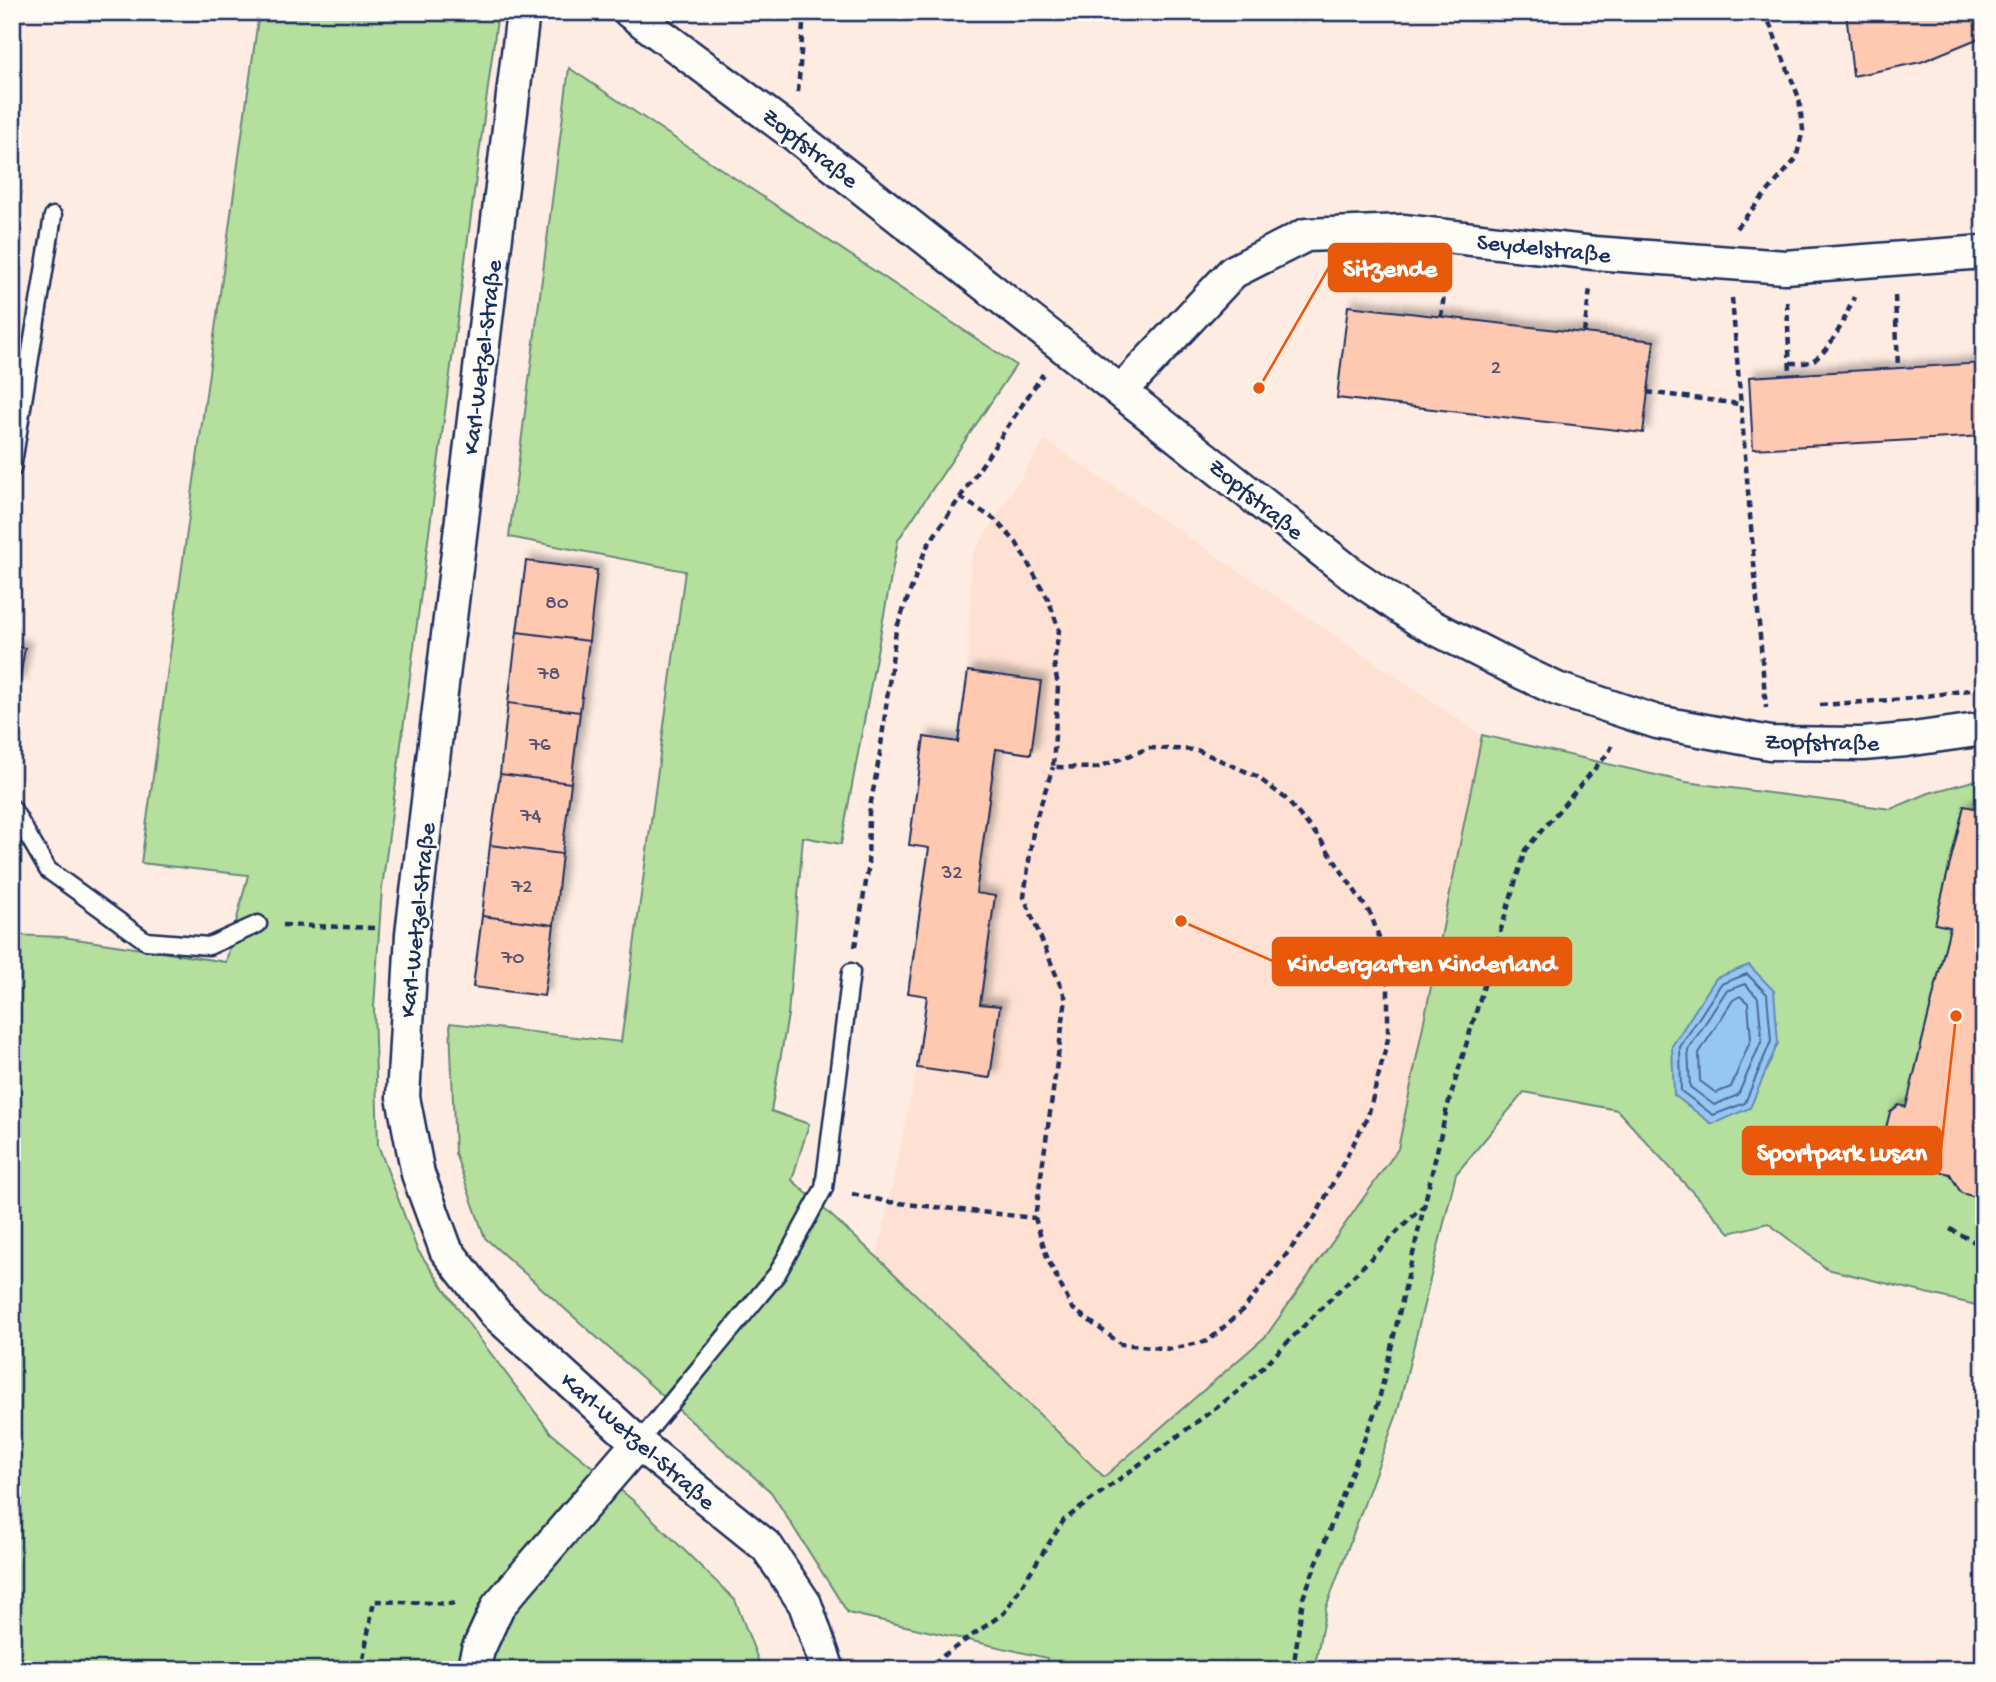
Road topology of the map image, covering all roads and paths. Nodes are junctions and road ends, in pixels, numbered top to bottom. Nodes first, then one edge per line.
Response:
1 (523, 12) edge
2 (630, 12) edge
3 (804, 12) edge
4 (1765, 12) edge
5 (796, 135) junction
6 (53, 216) dead end
7 (1984, 251) edge
8 (1893, 258) junction
9 (1853, 262) junction
10 (1729, 264) junction
11 (1785, 267) junction
12 (1446, 284) dead end
13 (1588, 303) dead end
14 (1441, 317) dead end
15 (1584, 333) dead end
16 (1063, 344) junction
17 (1790, 363) junction
18 (1898, 368) dead end
19 (1790, 374) dead end
20 (1122, 390) junction
21 (1647, 392) dead end
22 (1740, 404) junction
23 (12, 469) edge
24 (960, 497) junction
25 (1984, 688) edge
26 (1808, 705) dead end
27 (1626, 712) junction
28 (1984, 729) edge
29 (1770, 743) junction
30 (1053, 767) junction
31 (12, 808) edge
32 (258, 924) joint
33 (385, 928) dead end
34 (851, 972) joint
35 (824, 1188) junction
36 (1423, 1205) junction
37 (1035, 1217) junction
38 (1950, 1229) dead end
39 (1984, 1247) edge
40 (638, 1443) junction
41 (429, 1603) dead end
42 (361, 1670) edge
43 (472, 1670) edge
44 (828, 1670) edge
45 (923, 1670) edge
46 (1293, 1670) edge

1 - 40 street, Karl-Wetzel-Straße
2 - 5 street, Zopfstraße
3 - 5 path
4 - 10 path
5 - 16 street, Zopfstraße
6 - 23 lane
7 - 8 street, Seydelstraße
8 - 9 street, Seydelstraße
8 - 18 path
9 - 11 street, Seydelstraße
9 - 17 path
10 - 11 street, Seydelstraße
10 - 20 street, Seydelstraße
10 - 22 path
11 - 17 path
12 - 14 path
13 - 15 path
16 - 20 street, Zopfstraße
16 - 24 path
17 - 19 path
20 - 27 street, Zopfstraße
21 - 22 path
22 - 29 path
24 - 30 path
24 - 34 path
25 - 26 path
27 - 29 street, Zopfstraße
27 - 36 path
28 - 29 street, Zopfstraße
30 - 37 path
30 - 37 path
31 - 32 lane
32 - 33 path
34 - 35 lane
35 - 37 path
35 - 40 lane
36 - 45 path
36 - 46 path
38 - 39 path
40 - 43 street
40 - 44 street, Karl-Wetzel-Straße
41 - 42 path

